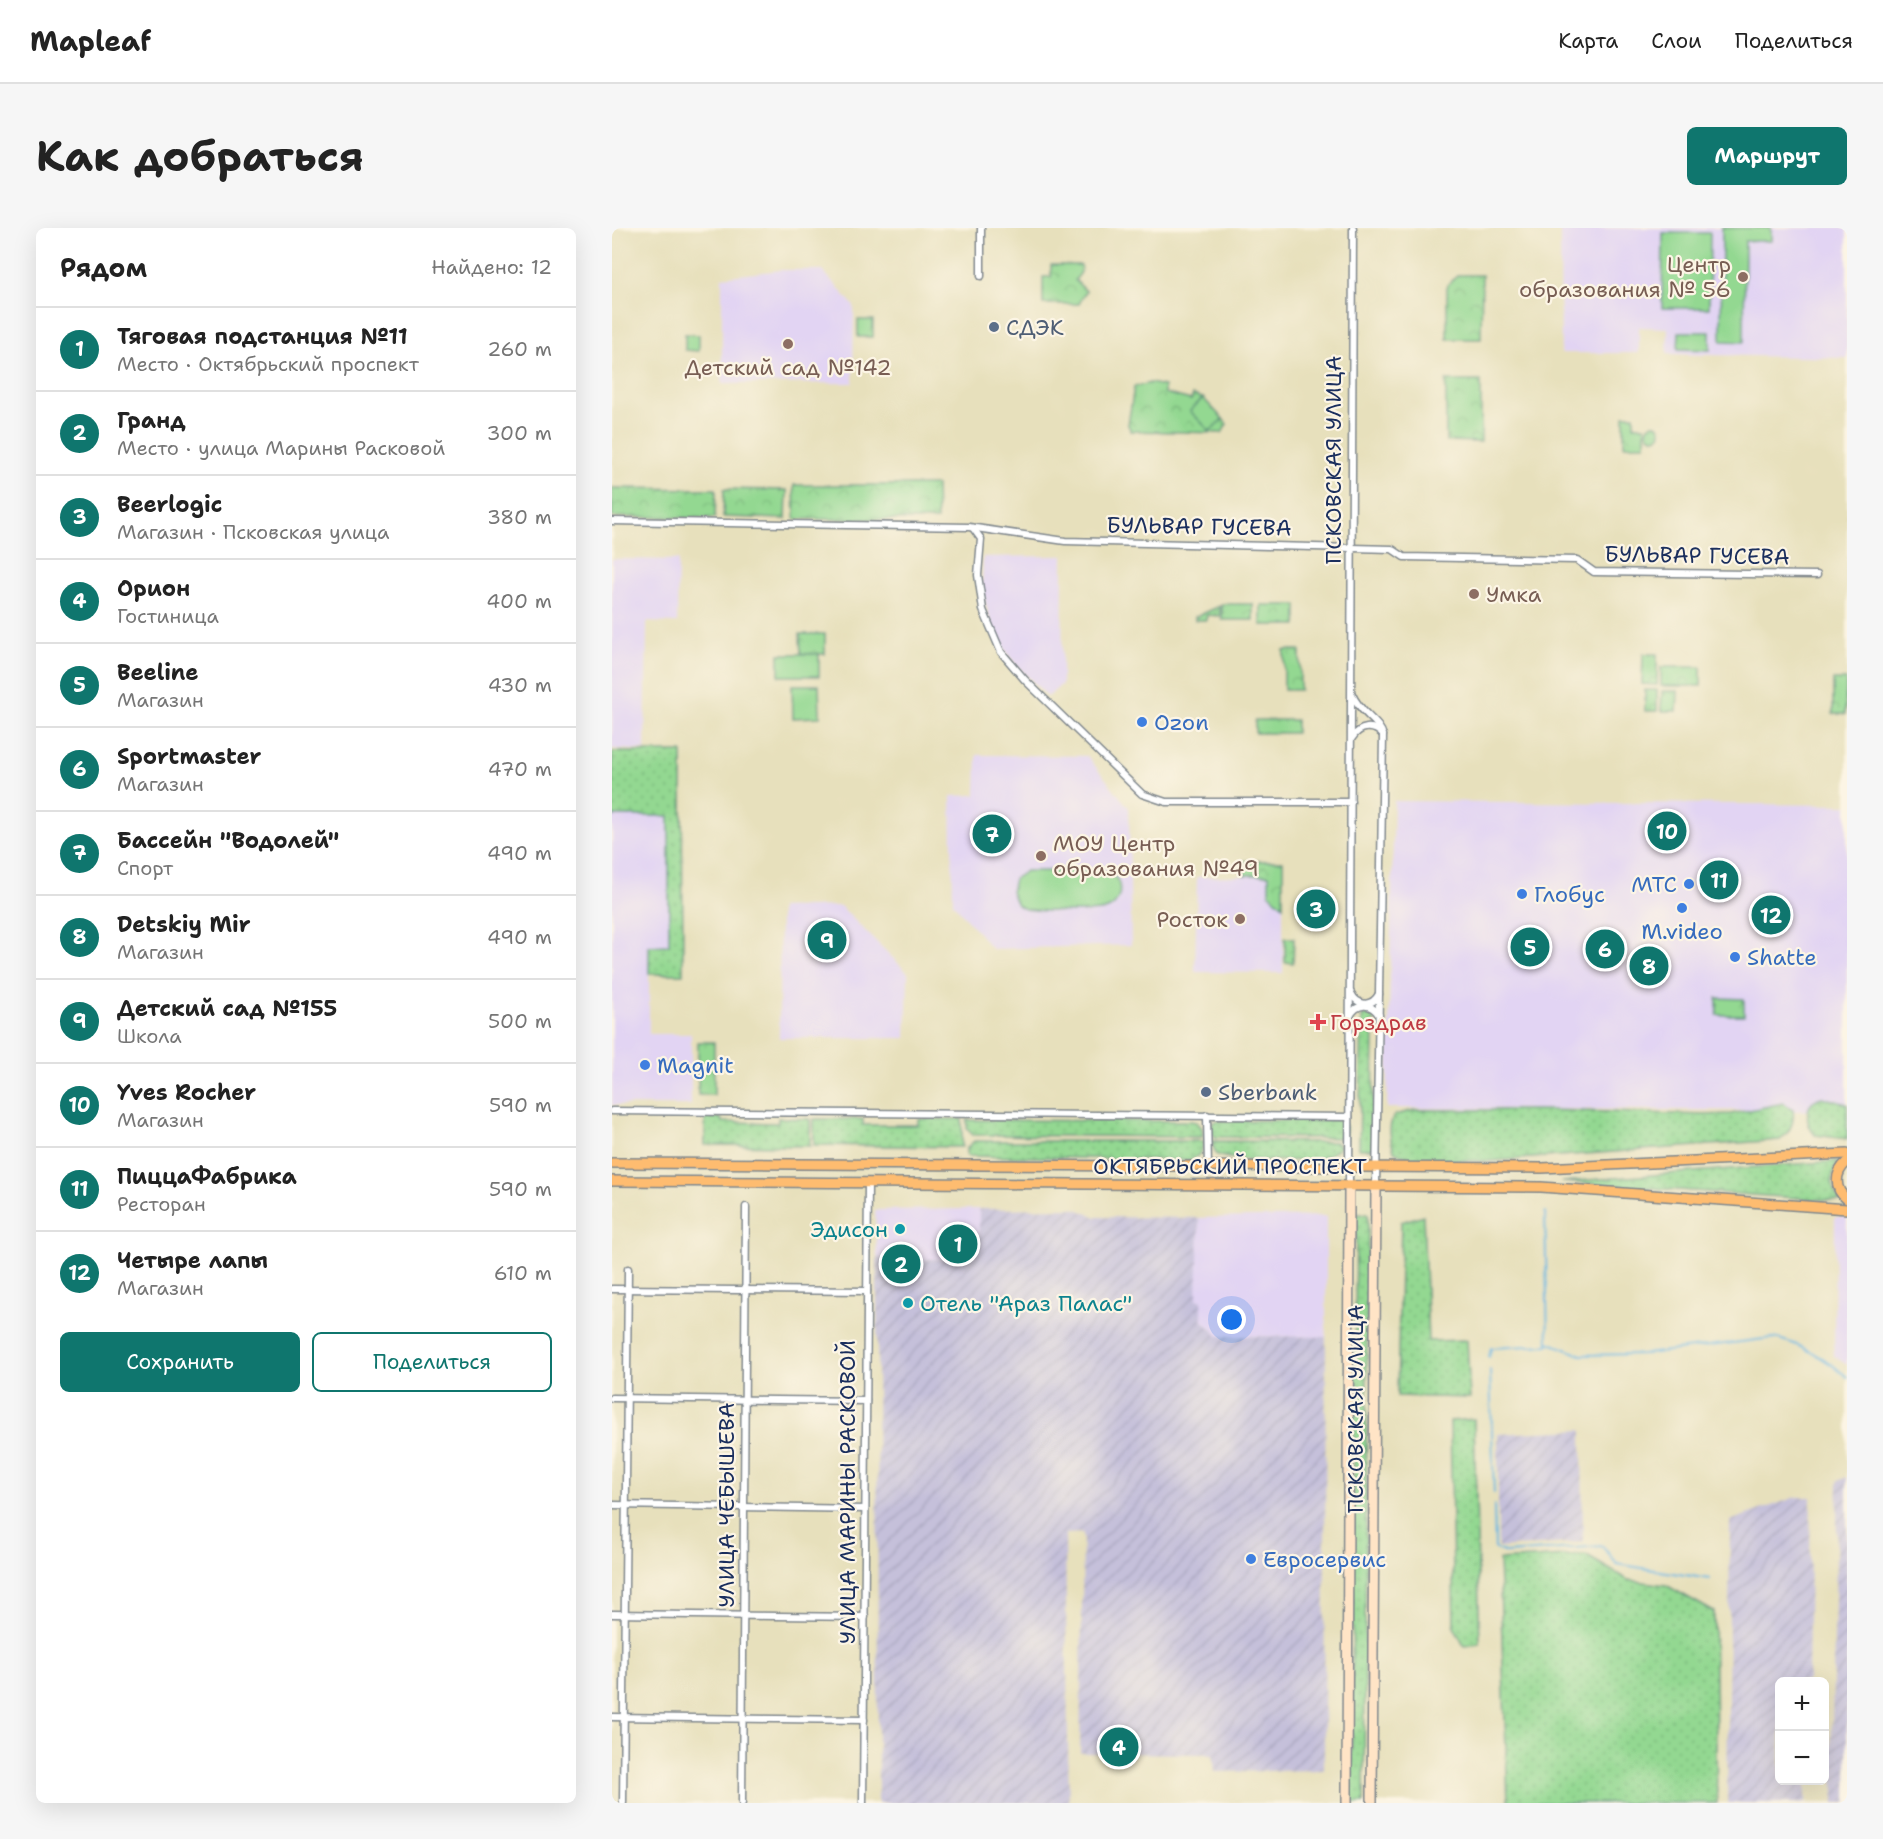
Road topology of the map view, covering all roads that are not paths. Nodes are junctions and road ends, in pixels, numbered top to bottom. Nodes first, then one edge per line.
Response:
1 (981, 228) edge
2 (1353, 228) edge
3 (981, 276) dead end
4 (612, 521) edge
5 (969, 527) junction
6 (1352, 548) junction
7 (1817, 575) dead end
8 (1352, 692) junction
9 (1383, 736) junction
10 (1351, 740) junction
11 (1351, 802) junction
12 (1350, 990) junction
13 (1379, 993) junction
14 (1379, 1015) junction
15 (1350, 1019) junction
16 (612, 1111) edge
17 (1208, 1115) junction
18 (1349, 1117) junction
19 (1847, 1154) edge
20 (1847, 1162) edge
21 (612, 1163) edge
22 (1208, 1167) junction
23 (1349, 1168) junction
24 (1377, 1168) junction
25 (612, 1180) edge
26 (868, 1182) junction
27 (1349, 1186) junction
28 (1376, 1186) junction
29 (1847, 1199) edge
30 (746, 1207) dead end
31 (1847, 1209) edge
32 (628, 1269) dead end
33 (612, 1289) edge
34 (628, 1289) junction
35 (746, 1289) junction
36 (867, 1292) junction
37 (612, 1398) edge
38 (627, 1398) junction
39 (744, 1399) junction
40 (866, 1401) junction
41 (612, 1505) edge
42 (626, 1505) junction
43 (743, 1507) junction
44 (865, 1509) junction
45 (612, 1614) edge
46 (626, 1614) junction
47 (743, 1616) junction
48 (865, 1617) junction
49 (612, 1717) edge
50 (625, 1717) junction
51 (741, 1719) junction
52 (864, 1720) junction
53 (623, 1803) edge
54 (742, 1803) edge
55 (863, 1803) edge
56 (1347, 1803) edge
57 (1372, 1803) edge

1 - 3 street
2 - 6 street, ПСКОВСКАЯ УЛИЦА
4 - 5 street, БУЛЬВАР ГУСЕВА
5 - 6 street, БУЛЬВАР ГУСЕВА
5 - 11 street
6 - 7 street, БУЛЬВАР ГУСЕВА
6 - 8 street, ПСКОВСКАЯ УЛИЦА
8 - 9 street
8 - 10 street, ПСКОВСКАЯ УЛИЦА
9 - 10 street
9 - 13 street, ПСКОВСКАЯ УЛИЦА
10 - 11 street, ПСКОВСКАЯ УЛИЦА
11 - 12 street, ПСКОВСКАЯ УЛИЦА
12 - 13 street
12 - 15 street, ПСКОВСКАЯ УЛИЦА
13 - 14 street, ПСКОВСКАЯ УЛИЦА
14 - 15 street
14 - 24 street, ПСКОВСКАЯ УЛИЦА
15 - 18 street, ПСКОВСКАЯ УЛИЦА
16 - 17 street
17 - 18 street
17 - 22 street
18 - 23 street, ПСКОВСКАЯ УЛИЦА
19 - 24 main road, ОКТЯБРЬСКИЙ ПРОСПЕКТ
20 - 29 main road
21 - 22 main road, ОКТЯБРЬСКИЙ ПРОСПЕКТ
22 - 23 main road, ОКТЯБРЬСКИЙ ПРОСПЕКТ
23 - 24 main road, ОКТЯБРЬСКИЙ ПРОСПЕКТ
23 - 27 street, ПСКОВСКАЯ УЛИЦА
24 - 28 street, ПСКОВСКАЯ УЛИЦА
25 - 26 main road, ОКТЯБРЬСКИЙ ПРОСПЕКТ
26 - 27 main road, ОКТЯБРЬСКИЙ ПРОСПЕКТ
26 - 36 street, УЛИЦА МАРИНЫ РАСКОВОЙ
27 - 28 main road, ОКТЯБРЬСКИЙ ПРОСПЕКТ
27 - 56 main road, ПСКОВСКАЯ УЛИЦА
28 - 31 main road, ОКТЯБРЬСКИЙ ПРОСПЕКТ
28 - 57 main road, ПСКОВСКАЯ УЛИЦА
30 - 35 street, УЛИЦА ЧЕБЫШЕВА
32 - 34 street
33 - 34 street
34 - 35 street
34 - 38 street
35 - 36 street
35 - 39 street, УЛИЦА ЧЕБЫШЕВА
36 - 40 street, УЛИЦА МАРИНЫ РАСКОВОЙ
37 - 38 street
38 - 39 street
38 - 42 street
39 - 40 street
39 - 43 street, УЛИЦА ЧЕБЫШЕВА
40 - 44 street, УЛИЦА МАРИНЫ РАСКОВОЙ
41 - 42 street
42 - 43 street
42 - 46 street
43 - 44 street
43 - 47 street, УЛИЦА ЧЕБЫШЕВА
44 - 48 street, УЛИЦА МАРИНЫ РАСКОВОЙ
45 - 46 street
46 - 47 street
46 - 50 street
47 - 48 street
47 - 51 street, УЛИЦА ЧЕБЫШЕВА
48 - 52 street, УЛИЦА МАРИНЫ РАСКОВОЙ
49 - 50 street
50 - 51 street
50 - 53 street
51 - 52 street
51 - 54 street, УЛИЦА ЧЕБЫШЕВА
52 - 55 street, УЛИЦА МАРИНЫ РАСКОВОЙ

